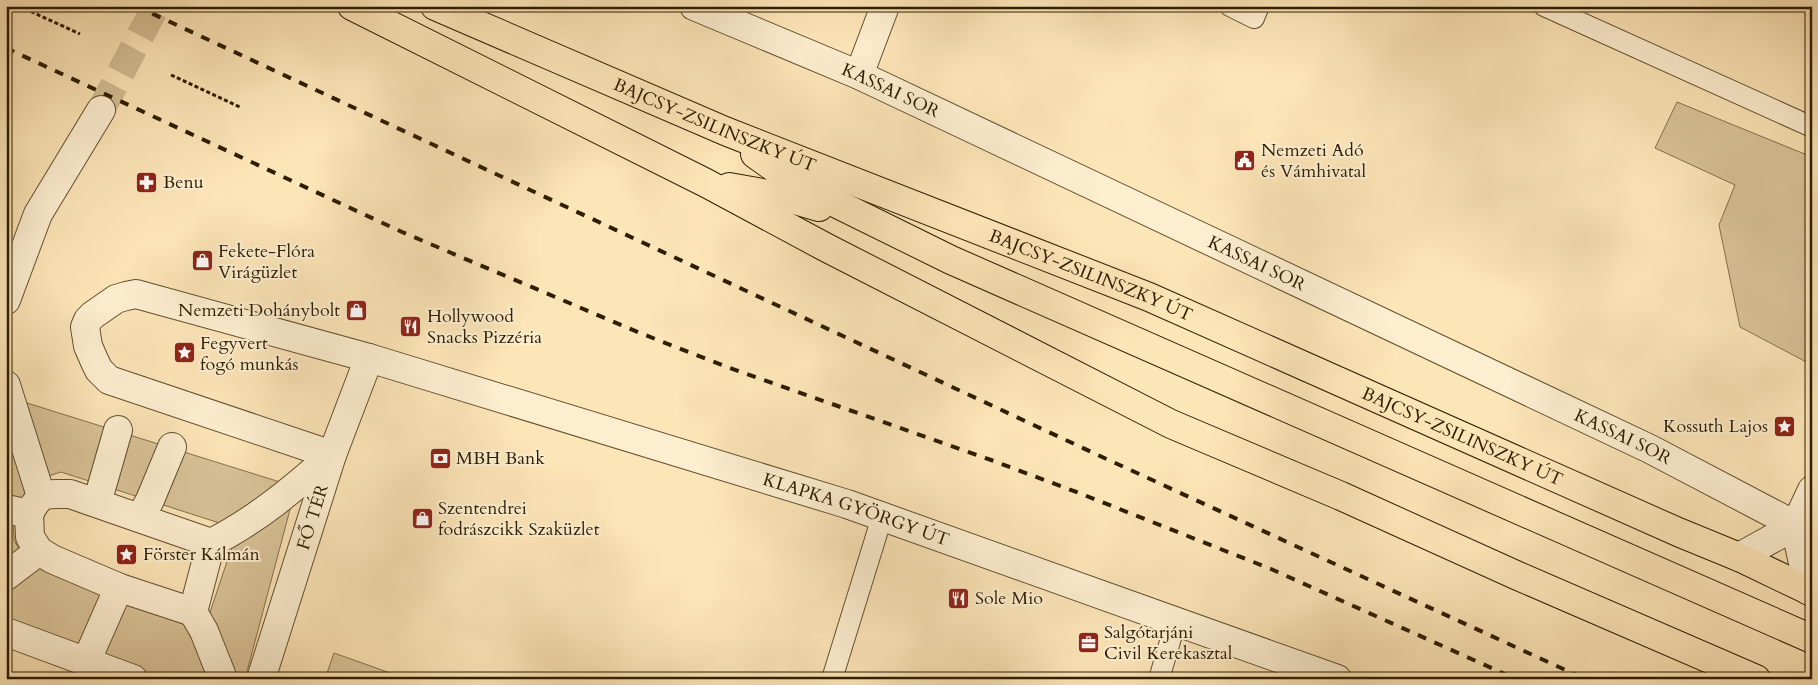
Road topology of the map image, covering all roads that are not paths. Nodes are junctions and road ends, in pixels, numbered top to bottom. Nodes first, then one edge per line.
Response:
1 (352, 6) edge
2 (435, 6) edge
3 (694, 6) edge
4 (886, 6) edge
5 (1230, 6) edge
6 (1259, 6) edge
7 (1544, 6) edge
8 (859, 75) junction
9 (100, 110) tunnel mouth
10 (1812, 127) edge
11 (724, 131) junction
12 (706, 183) junction
13 (897, 234) junction
14 (6, 300) edge
15 (369, 358) junction
16 (6, 384) edge
17 (118, 430) dead end
18 (172, 447) dead end
19 (332, 456) junction
20 (1812, 490) edge
21 (97, 503) junction
22 (25, 506) edge
23 (882, 517) junction
24 (140, 518) junction
25 (1803, 530) edge
26 (212, 543) junction
27 (39, 550) junction
28 (1740, 557) junction
29 (6, 576) edge
30 (120, 588) junction
31 (1810, 592) edge
32 (193, 612) junction
33 (1176, 621) junction
34 (6, 632) edge
35 (1812, 640) edge
36 (86, 662) junction
37 (132, 679) edge
38 (223, 679) edge
39 (261, 679) edge
40 (832, 679) edge
41 (1159, 679) edge
42 (1336, 679) edge
43 (1756, 679) edge

1 - 12 main road
2 - 11 main road, BAJCSY-ZSILINSZKY ÚT
3 - 8 street, KASSAI SOR
4 - 8 street
5 - 6 lane
7 - 10 lane
8 - 25 street, KASSAI SOR
9 - 14 street
11 - 13 main road
11 - 28 main road, BAJCSY-ZSILINSZKY ÚT
12 - 13 main road
12 - 43 main road
13 - 35 main road
15 - 19 street, FŐ TÉR
15 - 19 street, KLAPKA GYÖRGY ÚT
15 - 23 street, KLAPKA GYÖRGY ÚT
16 - 22 street
17 - 21 street
18 - 24 street
19 - 26 street
19 - 39 street, FŐ TÉR
20 - 25 street
21 - 22 street
21 - 24 street
22 - 27 street
23 - 33 street, KLAPKA GYÖRGY ÚT
23 - 40 lane
24 - 26 street
25 - 28 street
25 - 31 street
26 - 32 street
27 - 29 street
27 - 30 street
28 - 31 main road, BAJCSY-ZSILINSZKY ÚT
30 - 32 street
30 - 36 street
32 - 38 street
33 - 41 lane
33 - 42 street, KLAPKA GYÖRGY ÚT
34 - 36 street
36 - 37 street

